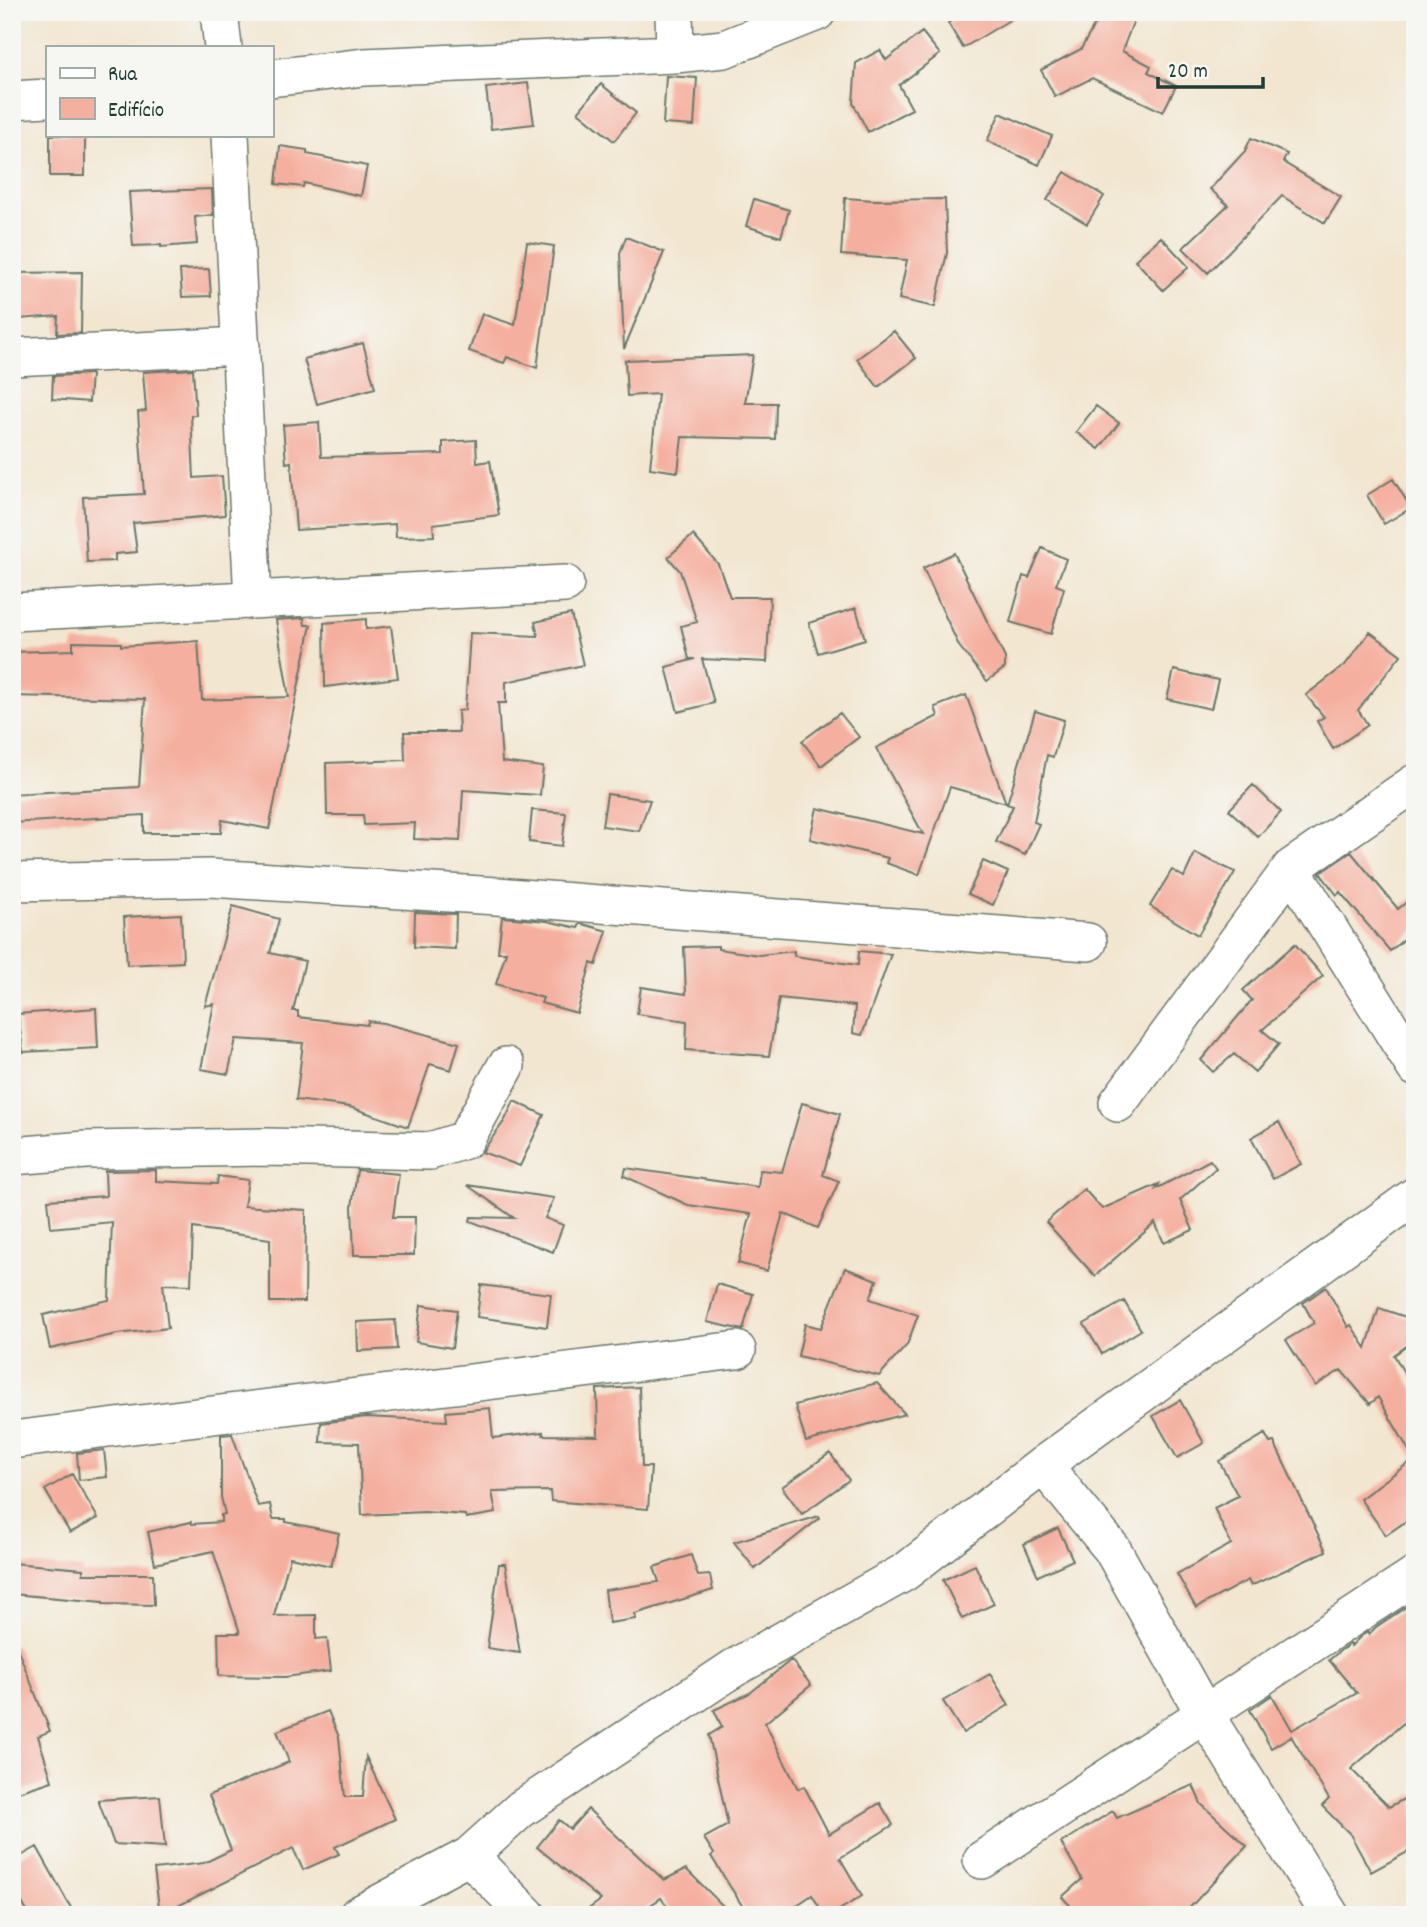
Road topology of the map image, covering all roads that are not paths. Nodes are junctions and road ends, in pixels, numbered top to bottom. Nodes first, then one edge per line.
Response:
1 (219, 12) edge
2 (674, 12) edge
3 (817, 12) edge
4 (223, 46) edge
5 (675, 54) junction
6 (273, 78) edge
7 (46, 98) edge
8 (12, 100) edge
9 (230, 136) edge
10 (241, 346) junction
11 (12, 356) edge
12 (565, 584) dead end
13 (253, 600) junction
14 (12, 612) edge
15 (1415, 783) edge
16 (1291, 869) junction
17 (12, 882) edge
18 (1088, 942) dead end
19 (506, 1066) dead end
20 (1415, 1067) edge
21 (1118, 1102) dead end
22 (12, 1156) edge
23 (1415, 1196) edge
24 (737, 1350) dead end
25 (12, 1440) edge
26 (1043, 1465) junction
27 (1415, 1576) edge
28 (1205, 1715) junction
29 (469, 1856) junction
30 (982, 1860) dead end
31 (358, 1915) edge
32 (527, 1915) edge
33 (1330, 1915) edge

1 - 4 street
2 - 5 street
3 - 5 street
5 - 6 street
7 - 8 street
9 - 10 street
10 - 11 street
10 - 13 street
12 - 13 street
13 - 14 street
15 - 16 street
16 - 20 street
16 - 21 street
17 - 18 street
19 - 22 street
23 - 26 street
24 - 25 street
26 - 28 street
26 - 29 street
27 - 28 street
28 - 30 street
28 - 33 street
29 - 31 street
29 - 32 street

